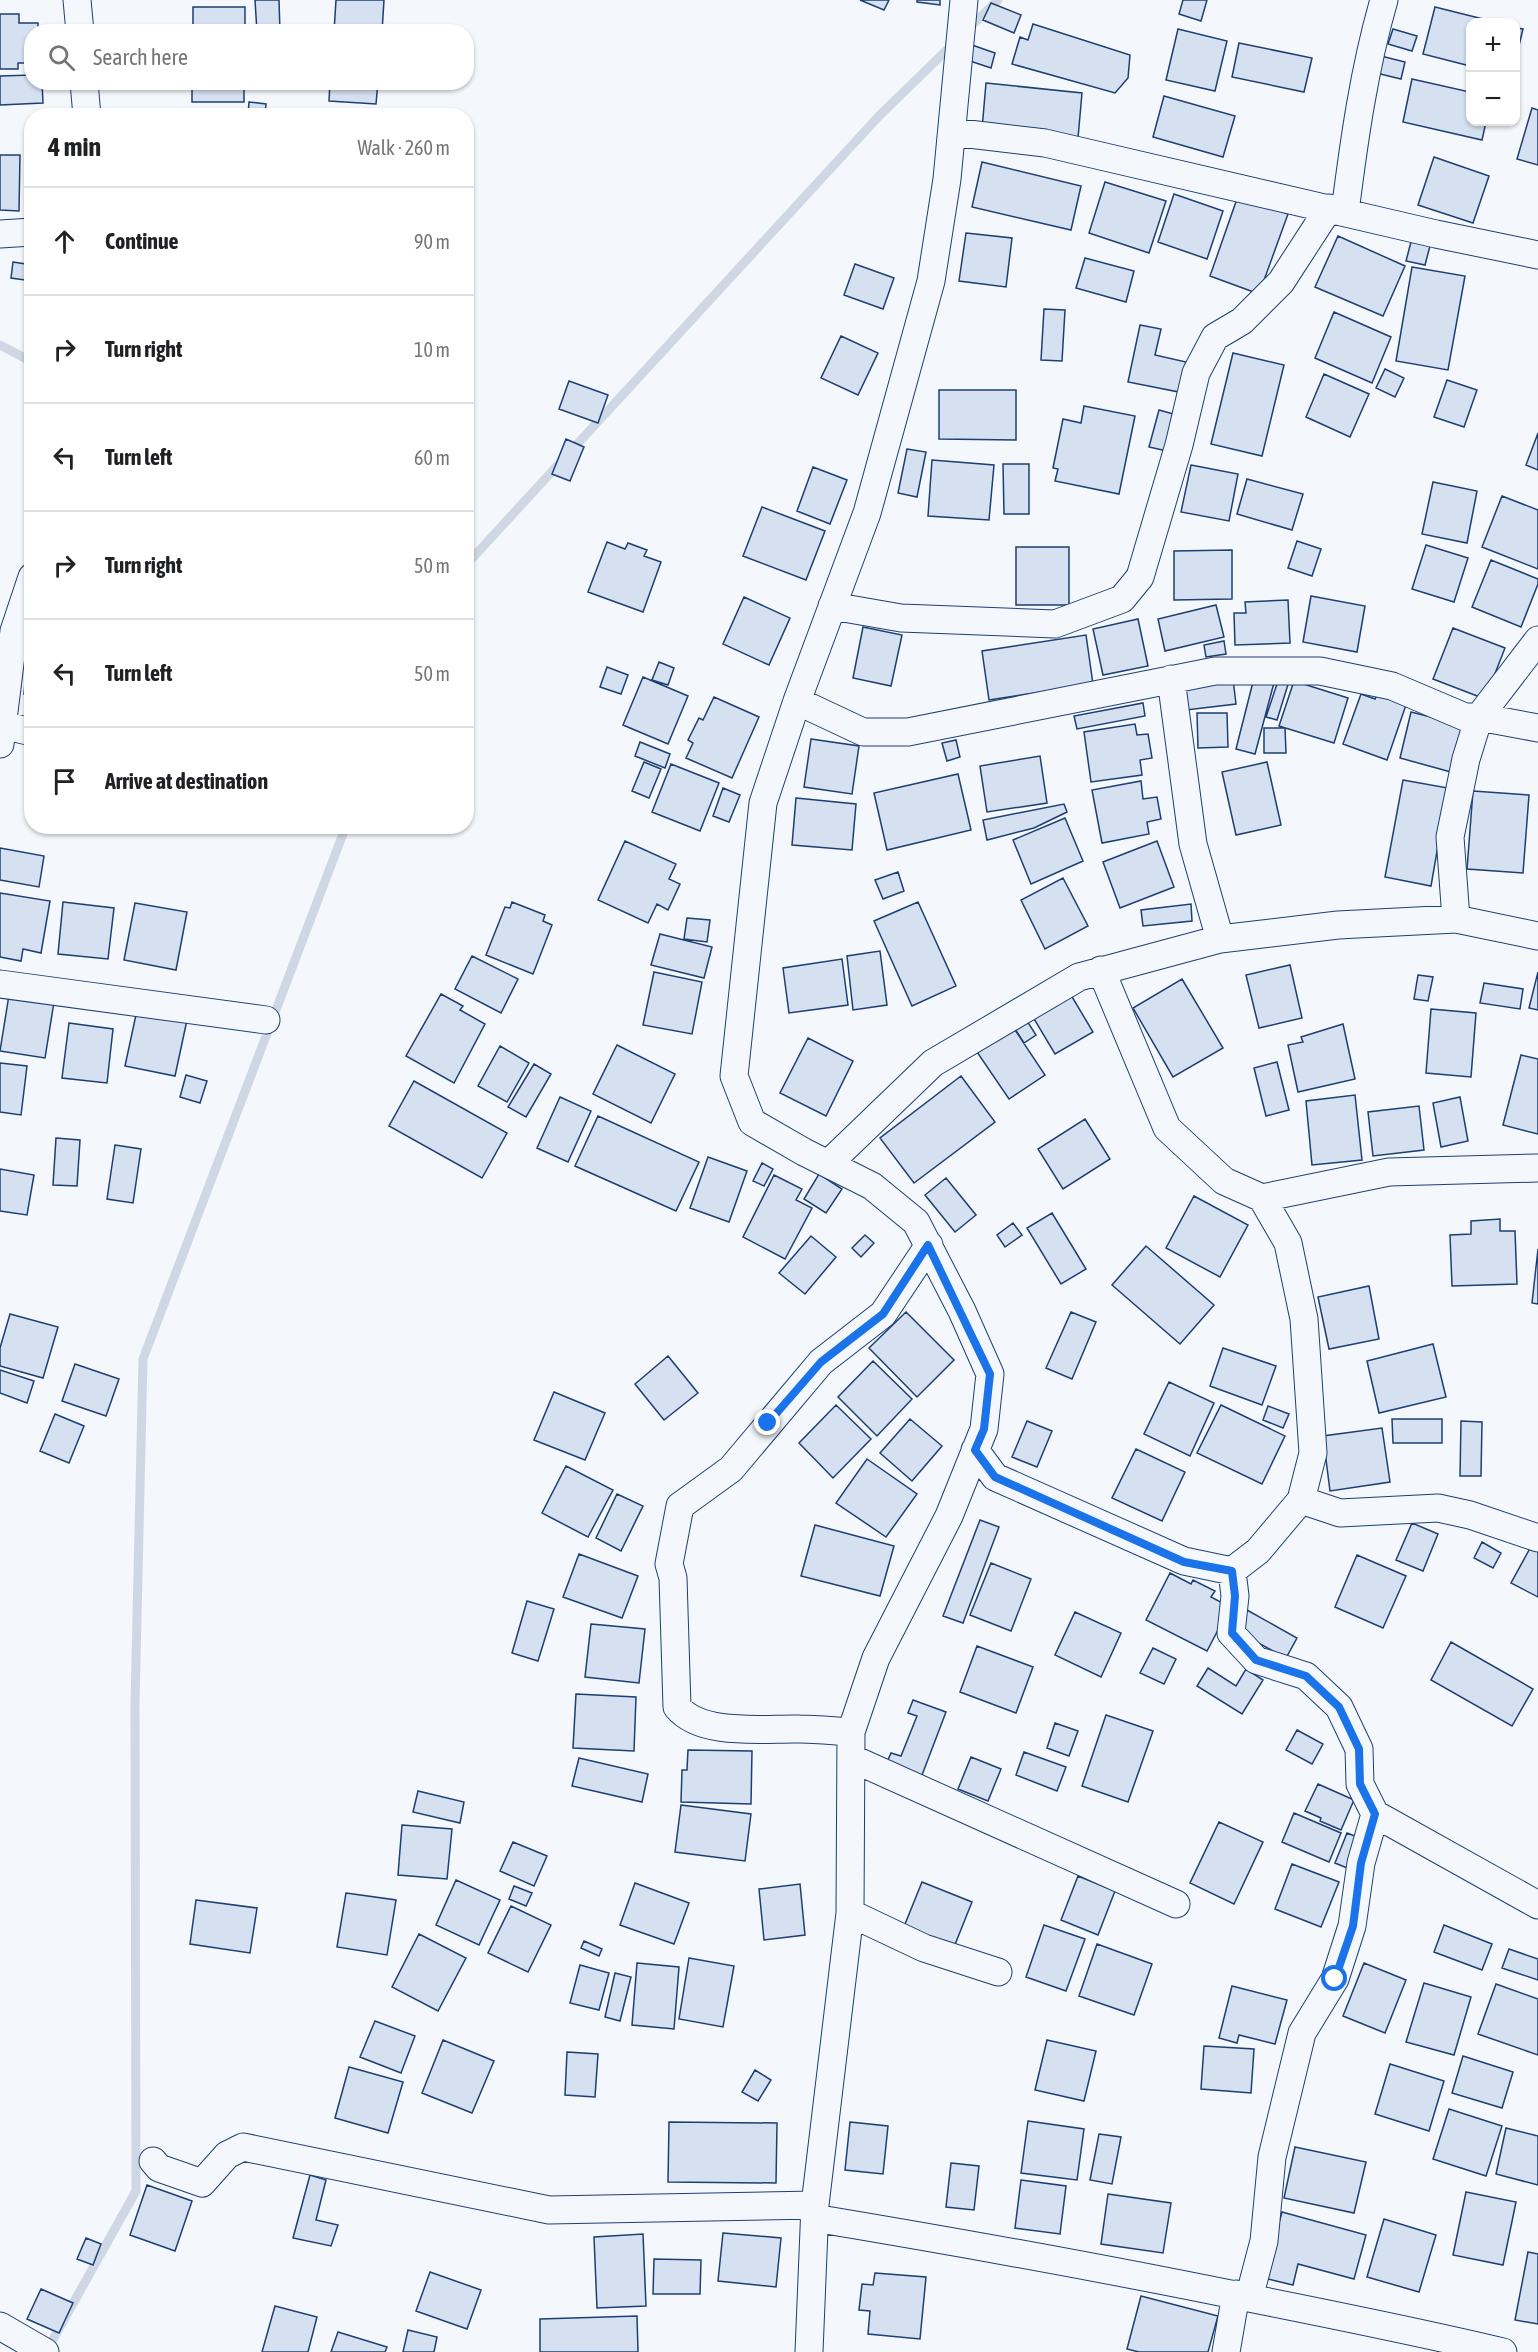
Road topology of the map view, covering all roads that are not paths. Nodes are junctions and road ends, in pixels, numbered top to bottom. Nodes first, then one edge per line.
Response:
1 (77, 0) edge
2 (964, 0) edge
3 (1384, 0) edge
4 (79, 24) edge
5 (85, 90) edge
6 (86, 108) edge
7 (952, 132) junction
8 (1337, 210) junction
9 (24, 232) edge
10 (0, 234) edge
11 (1538, 255) edge
12 (24, 601) edge
13 (832, 606) junction
14 (1538, 640) edge
15 (1171, 679) junction
16 (797, 701) junction
17 (1479, 717) junction
18 (2, 723) edge
19 (1538, 728) edge
20 (24, 730) edge
21 (1456, 919) junction
22 (1538, 936) edge
23 (1220, 939) junction
24 (1101, 970) junction
25 (0, 984) edge
26 (266, 1020) dead end
27 (828, 1164) junction
28 (1538, 1168) edge
29 (1262, 1198) junction
30 (928, 1245) junction
31 (975, 1450) junction
32 (1301, 1500) junction
33 (1538, 1538) edge
34 (1232, 1571) junction
35 (851, 1745) junction
36 (1375, 1814) junction
37 (1176, 1904) dead end
38 (1538, 1905) edge
39 (850, 1913) junction
40 (998, 1972) dead end
41 (153, 2161) dead end
42 (814, 2211) junction
43 (1242, 2296) junction
44 (0, 2326) edge
45 (45, 2352) edge
46 (809, 2352) edge
47 (1226, 2352) edge
48 (1503, 2352) edge

1 - 4 street
2 - 7 street
3 - 8 street
5 - 6 street
7 - 8 street
7 - 13 street
8 - 11 street
8 - 13 street
9 - 10 street
12 - 18 street
13 - 16 street
14 - 17 street
15 - 16 street
15 - 17 street
15 - 23 street
16 - 27 street
17 - 19 street
17 - 21 street
18 - 20 street
21 - 22 street
21 - 23 street
23 - 24 street
24 - 27 street
24 - 29 street
25 - 26 street
27 - 30 street
28 - 29 street
29 - 32 street
30 - 31 street
30 - 35 street
31 - 34 street
31 - 35 street
32 - 33 street
32 - 34 street
34 - 36 street
35 - 37 street
35 - 39 street
36 - 38 street
36 - 43 street
39 - 40 street
39 - 42 street
41 - 42 street
42 - 43 street
42 - 46 street
43 - 47 street
43 - 48 street
44 - 45 street

